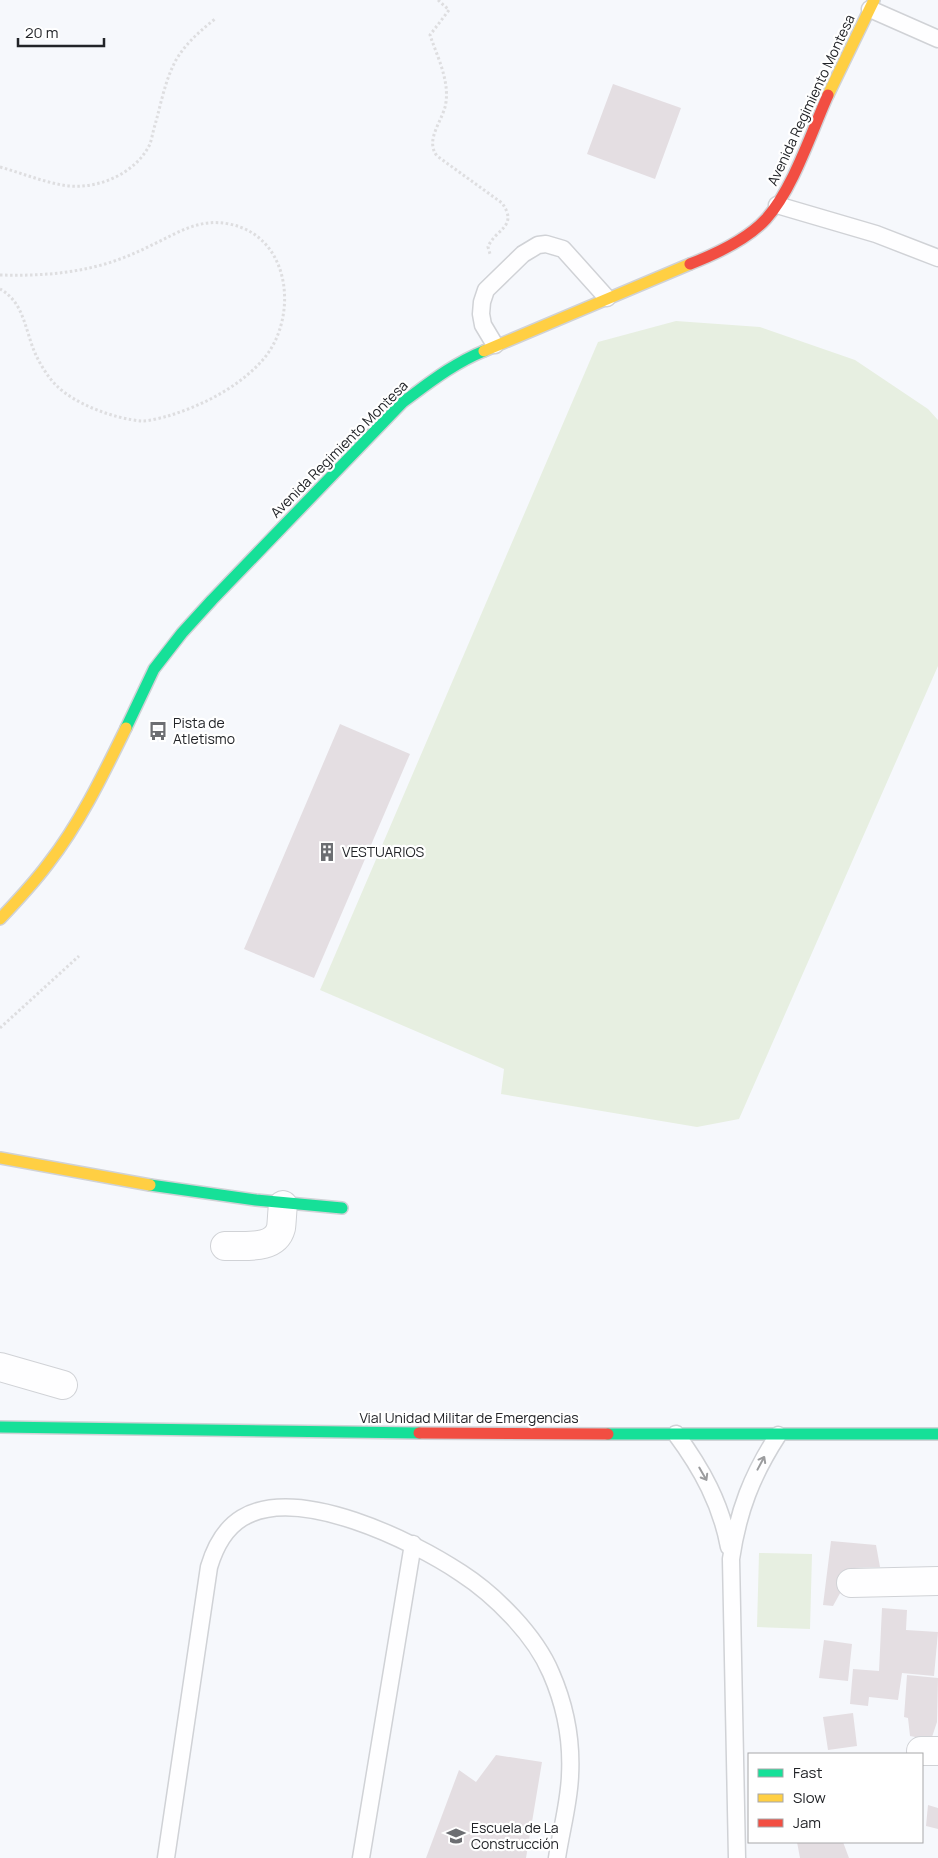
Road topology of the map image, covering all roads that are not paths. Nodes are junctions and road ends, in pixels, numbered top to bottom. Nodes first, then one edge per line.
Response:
1 (872, 4) edge
2 (938, 38) edge
3 (777, 205) junction
4 (938, 258) edge
5 (608, 298) junction
6 (495, 345) junction
7 (0, 919) edge
8 (0, 1158) edge
9 (283, 1204) junction
10 (342, 1208) dead end
11 (225, 1246) dead end
12 (0, 1368) edge
13 (63, 1385) dead end
14 (0, 1427) edge
15 (676, 1434) junction
16 (938, 1434) edge
17 (778, 1435) junction
18 (414, 1544) junction
19 (731, 1559) junction
20 (938, 1581) edge
21 (851, 1583) dead end
22 (166, 1858) edge
23 (361, 1858) edge
24 (557, 1858) edge
25 (737, 1858) edge

1 - 2 lane
1 - 3 street, Avenida Regimiento Montesa
3 - 4 lane
3 - 5 street, Avenida Regimiento Montesa
5 - 6 street, Avenida Regimiento Montesa
5 - 6 lane
6 - 7 street, Avenida Regimiento Montesa
8 - 9 street
9 - 10 street
9 - 11 street
12 - 13 street
14 - 15 street, Vial Unidad Militar de Emergencias
15 - 17 street, Vial Unidad Militar de Emergencias
15 -> 19 lane
16 - 17 street, Vial Unidad Militar de Emergencias
19 -> 17 lane
18 - 22 lane
18 - 23 lane
18 - 24 lane
19 - 25 lane
20 - 21 street

